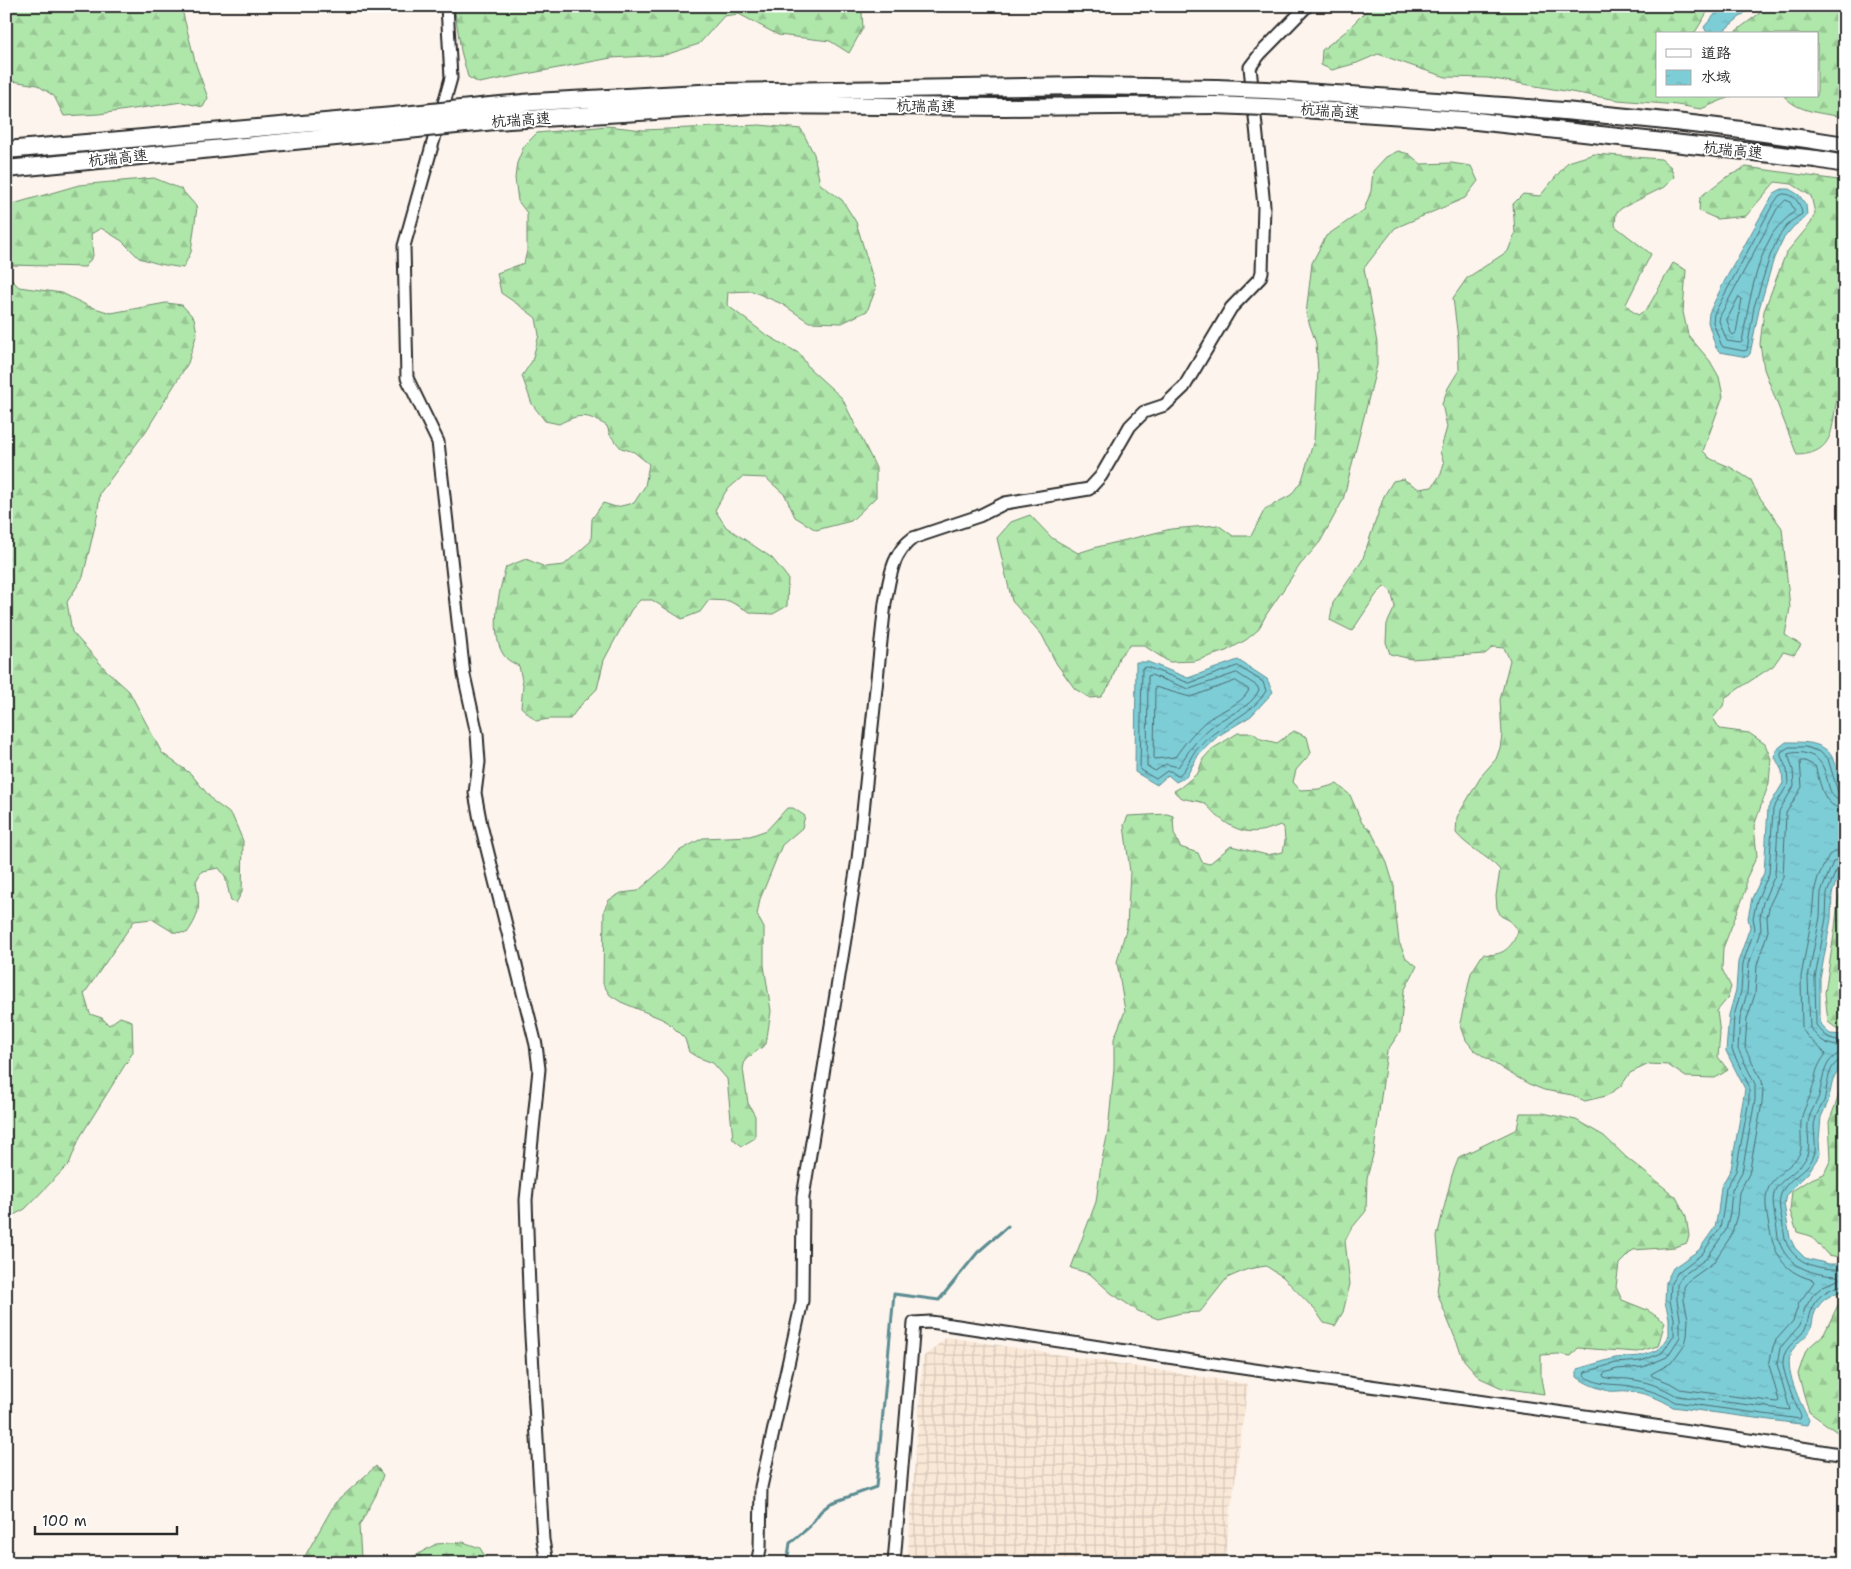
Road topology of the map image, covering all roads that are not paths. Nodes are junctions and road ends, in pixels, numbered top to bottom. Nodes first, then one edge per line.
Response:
1 (448, 6) edge
2 (1307, 6) edge
3 (1288, 100) junction
4 (493, 114) junction
5 (396, 123) junction
6 (1845, 145) edge
7 (6, 150) edge
8 (1845, 164) edge
9 (6, 169) edge
10 (1845, 1455) edge
11 (547, 1563) edge
12 (757, 1563) edge
13 (894, 1563) edge

1 - 11 street
2 - 12 street
3 - 4 highway, 杭瑞高速, bridge
3 - 4 highway, 杭瑞高速, bridge
3 - 6 highway, 杭瑞高速
3 - 8 highway, 杭瑞高速
4 - 5 highway, 杭瑞高速, bridge
5 - 7 highway, 杭瑞高速
5 - 9 highway, 杭瑞高速
10 - 13 street

